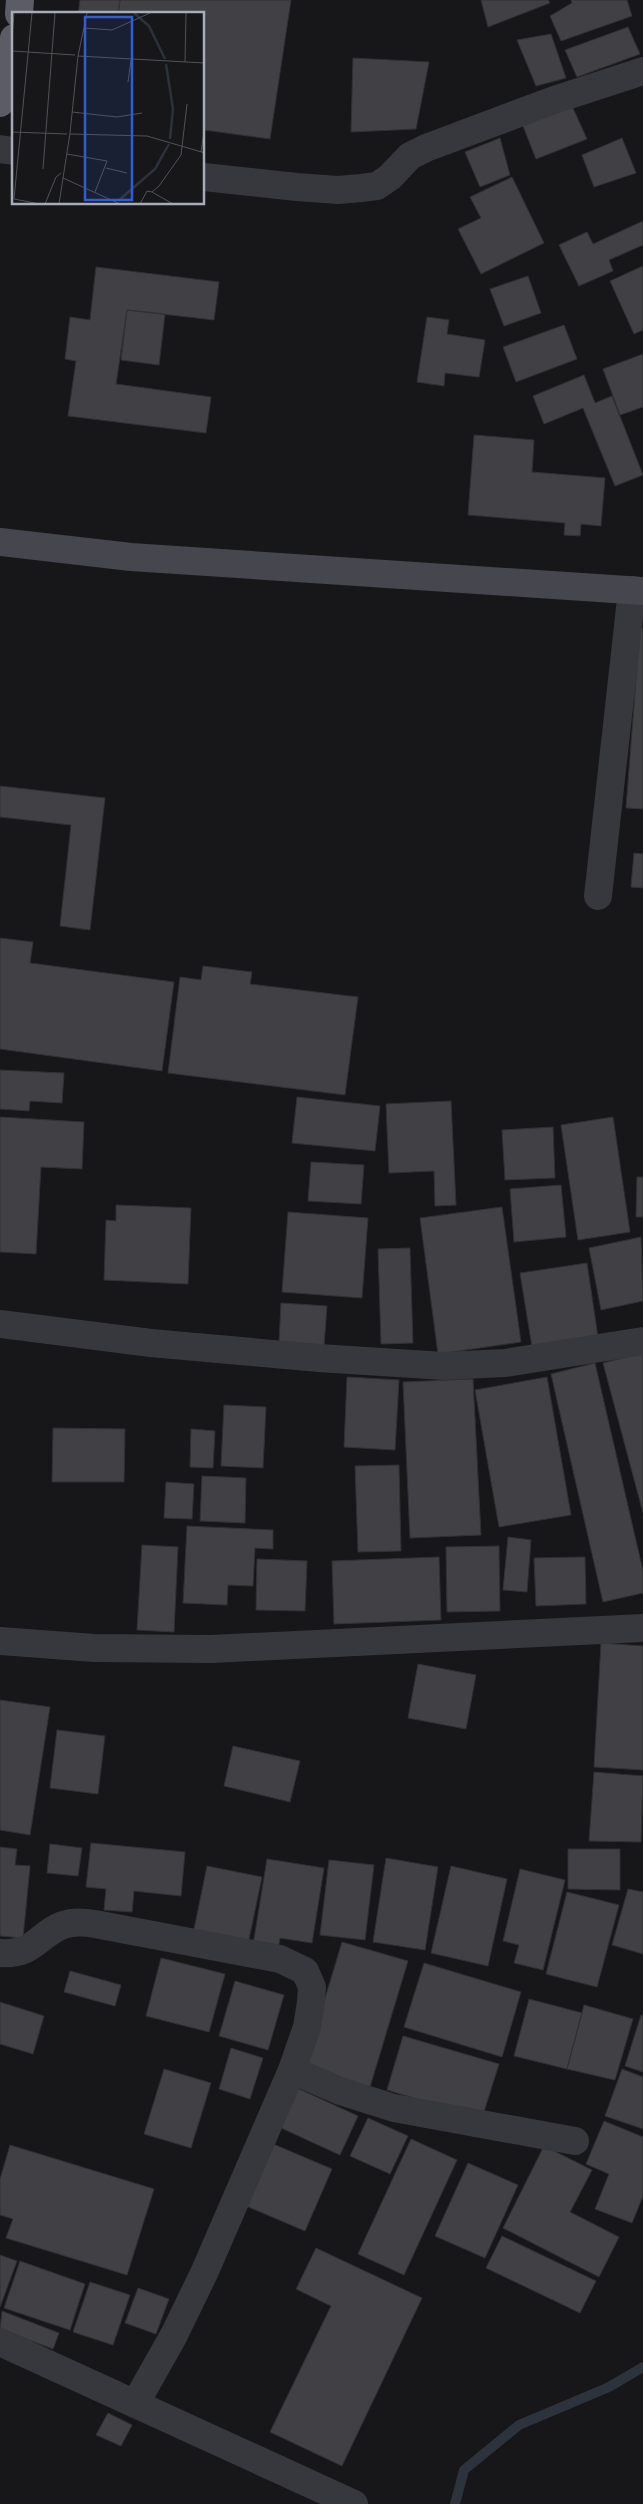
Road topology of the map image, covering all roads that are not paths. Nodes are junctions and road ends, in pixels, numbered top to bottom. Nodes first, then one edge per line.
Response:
1 (12, 47) edge
2 (643, 72) edge
3 (0, 103) edge
4 (205, 177) edge
5 (0, 542) edge
6 (637, 591) edge
7 (598, 896) dead end
8 (0, 1324) edge
9 (643, 1341) edge
10 (643, 1628) edge
11 (0, 1641) edge
12 (0, 1953) edge
13 (292, 2070) junction
14 (575, 2141) dead end
15 (0, 2342) edge
16 (135, 2404) junction
17 (354, 2504) edge

1 - 3 highway
2 - 4 street
5 - 6 main road
6 - 7 street
8 - 9 street
10 - 11 street
12 - 13 street
13 - 14 street
13 - 16 street
15 - 16 street
16 - 17 street

